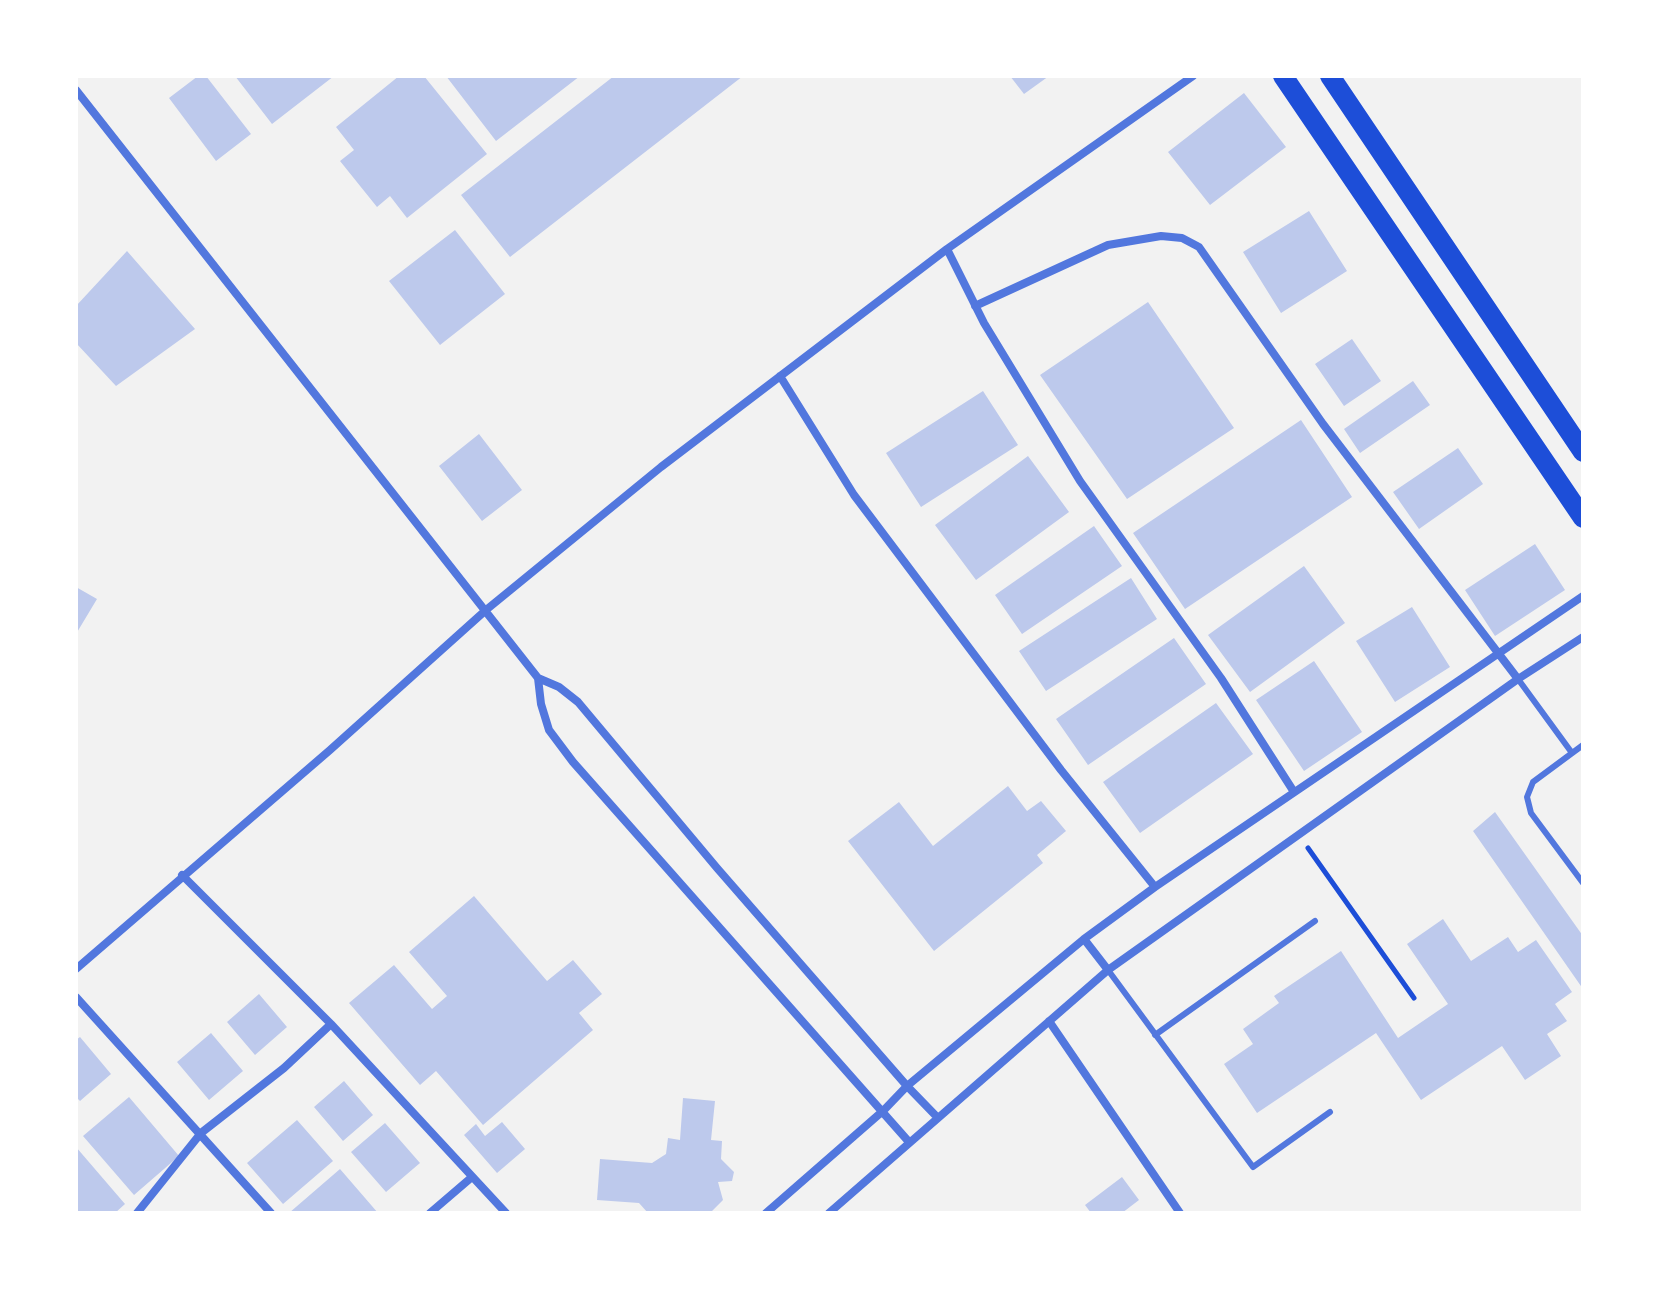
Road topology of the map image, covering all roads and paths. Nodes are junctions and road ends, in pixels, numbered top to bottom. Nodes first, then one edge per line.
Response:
1 (1193, 76) edge
2 (1283, 76) edge
3 (1330, 76) edge
4 (76, 90) edge
5 (947, 249) junction
6 (975, 306) junction
7 (780, 376) junction
8 (1583, 452) edge
9 (1583, 518) edge
10 (1583, 596) edge
11 (486, 610) junction
12 (1583, 637) edge
13 (1499, 654) junction
14 (538, 678) junction
15 (1518, 679) junction
16 (1583, 745) edge
17 (1572, 753) junction
18 (1294, 792) junction
19 (1298, 835) junction
20 (182, 875) junction
21 (1583, 883) edge
22 (1155, 887) junction
23 (1315, 921) dead end
24 (1084, 939) junction
25 (76, 969) edge
26 (1108, 970) junction
27 (76, 997) edge
28 (1414, 998) dead end
29 (1049, 1021) junction
30 (331, 1024) junction
31 (1155, 1035) junction
32 (907, 1086) junction
33 (884, 1110) junction
34 (1330, 1112) dead end
35 (938, 1118) junction
36 (201, 1133) junction
37 (909, 1142) junction
38 (472, 1177) junction
39 (137, 1213) edge
40 (271, 1213) edge
41 (430, 1213) edge
42 (506, 1213) edge
43 (766, 1213) edge
44 (829, 1213) edge
45 (1180, 1213) edge

1 - 5 street
2 - 9 main road
3 - 8 main road
4 - 11 street
5 - 6 street
5 - 7 street
6 - 13 street
6 - 18 street
7 - 11 street
7 - 22 street
10 - 13 street
11 - 14 street
11 - 20 street
12 - 15 street
13 - 15 street
13 - 18 street
14 - 32 street
14 - 33 street
15 - 17 lane
15 - 19 street
16 - 17 lane
17 - 21 lane
18 - 22 street
19 - 26 street
19 - 28 path
20 - 25 street
20 - 30 street
22 - 24 street
23 - 31 lane
24 - 26 street
24 - 32 street
26 - 29 street
26 - 31 lane
27 - 36 street
29 - 35 street
29 - 45 street
30 - 36 street
30 - 38 street
31 - 34 lane
32 - 33 street
32 - 35 street
33 - 37 street
33 - 43 street
35 - 37 street
36 - 39 street
36 - 40 street
37 - 44 street
38 - 41 street
38 - 42 street

